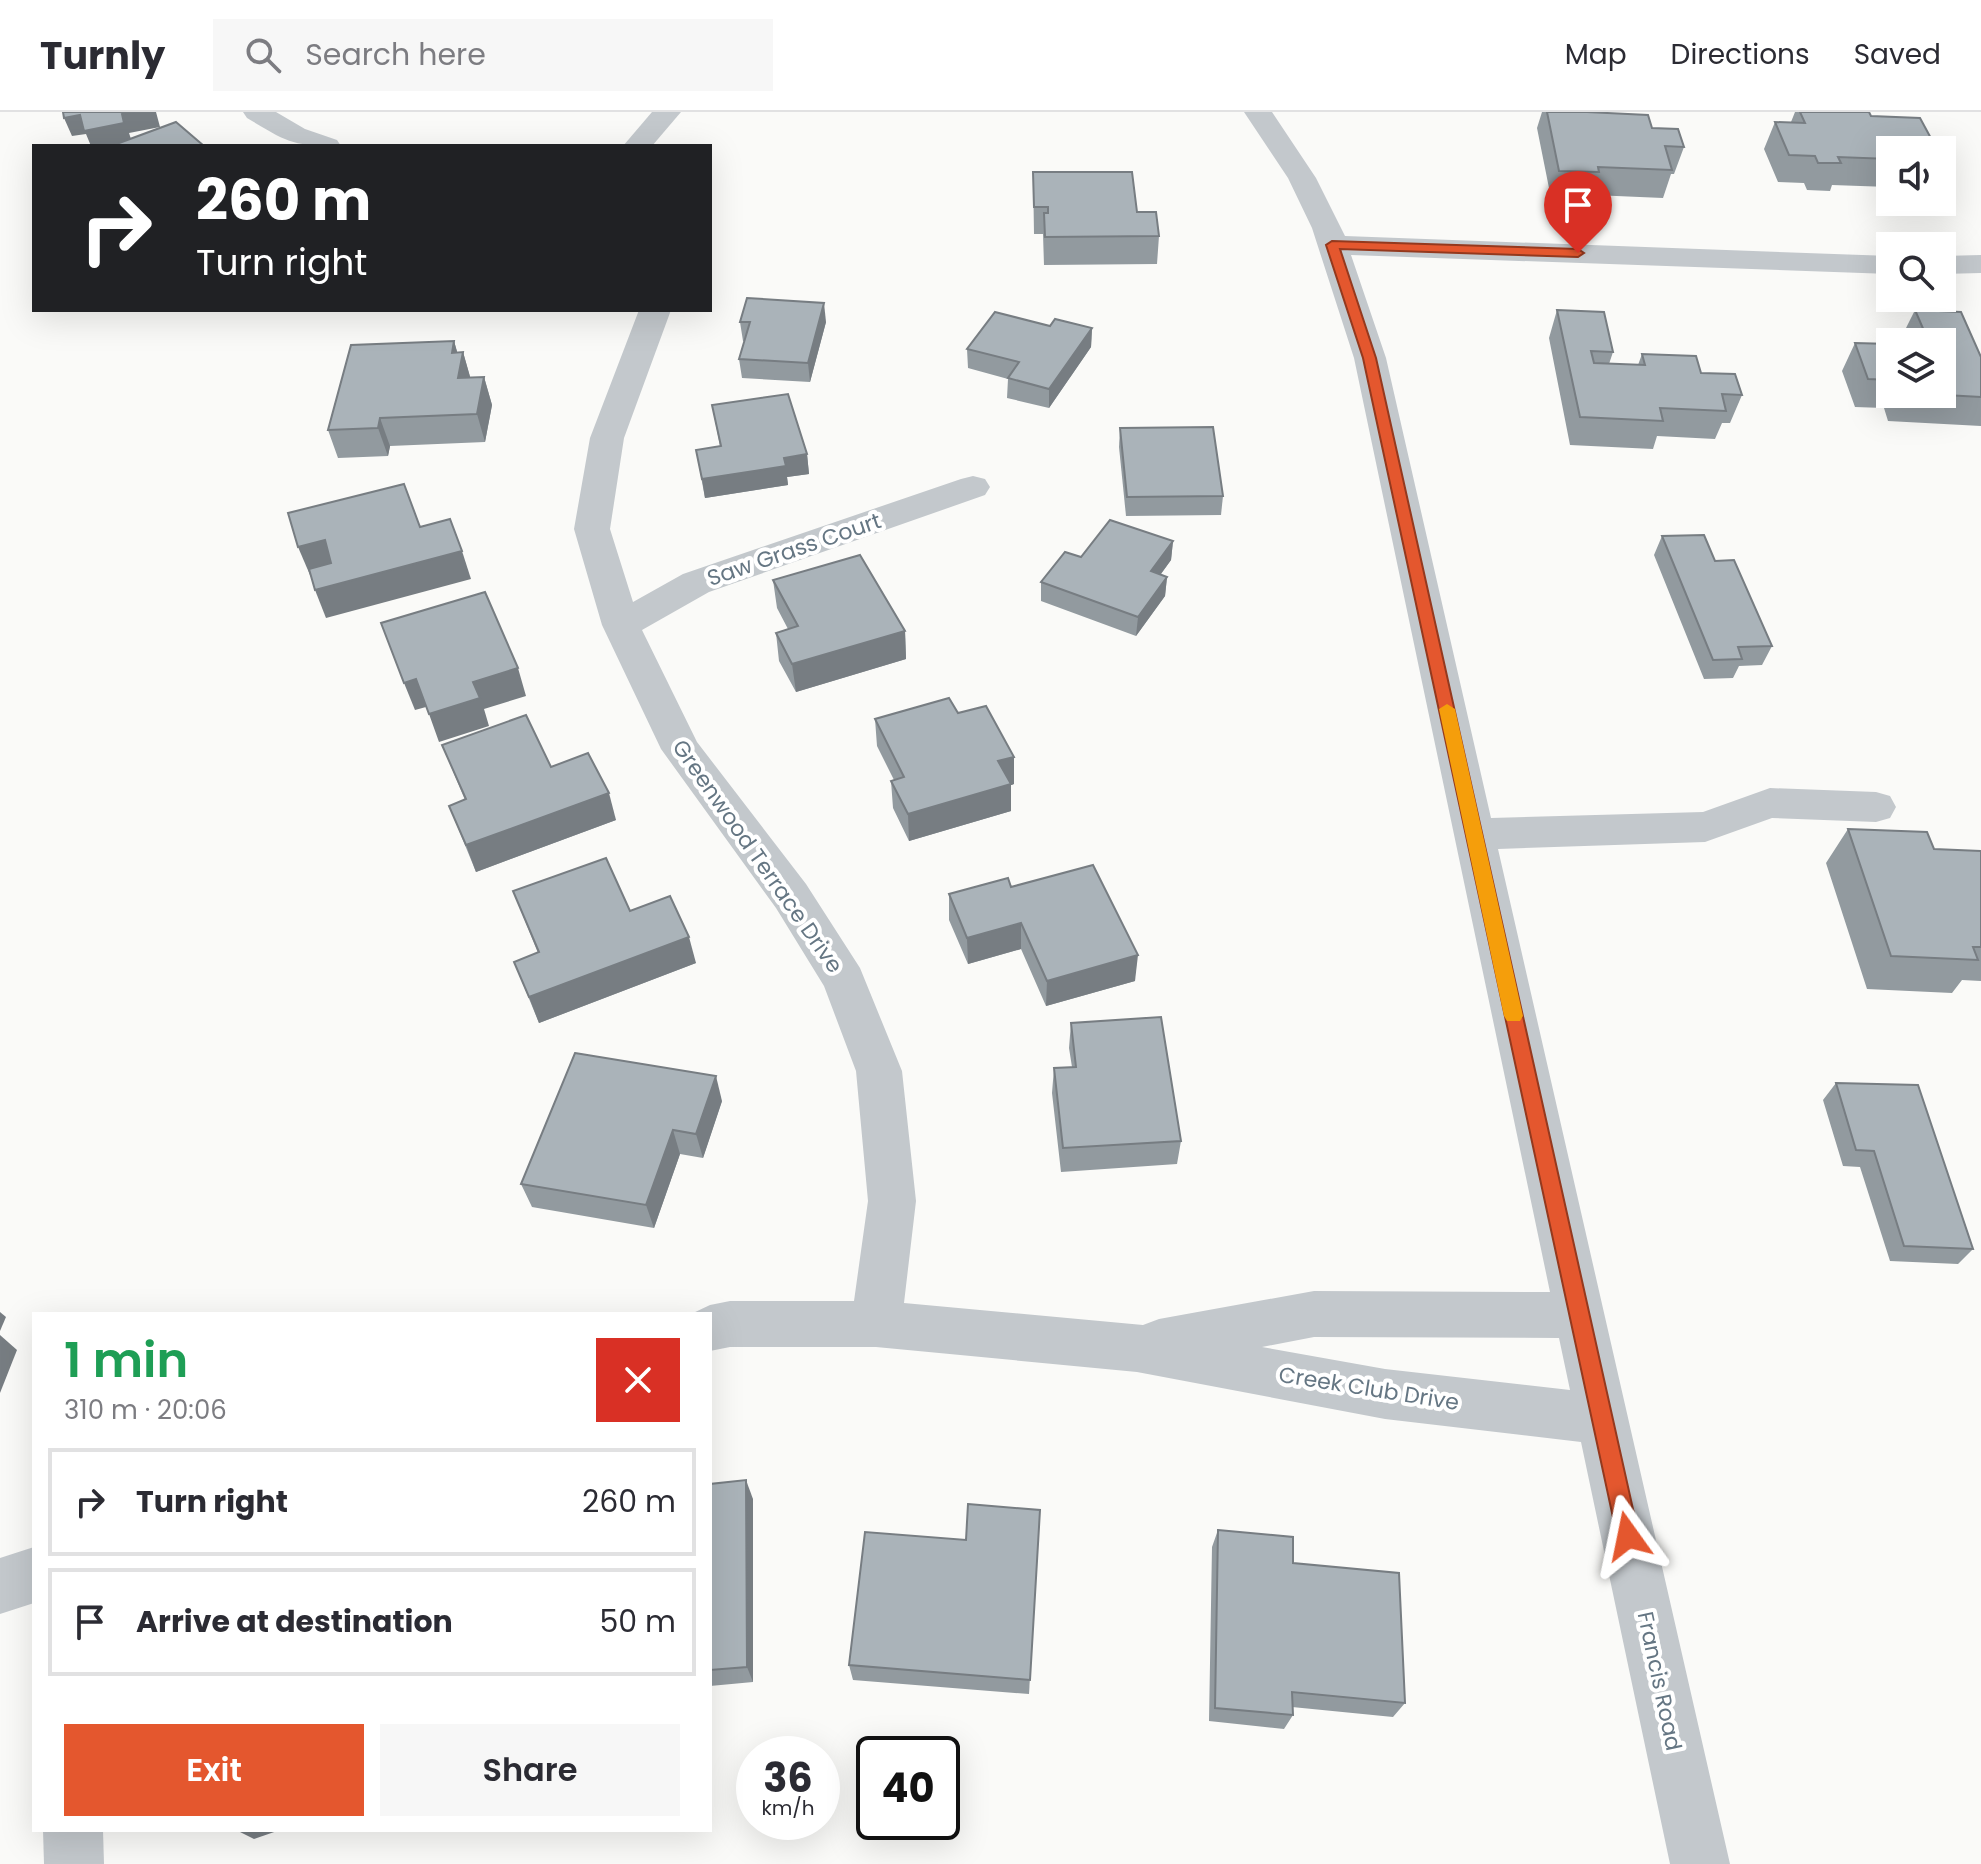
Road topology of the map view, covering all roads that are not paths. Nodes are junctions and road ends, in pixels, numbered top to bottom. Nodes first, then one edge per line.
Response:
1 (257, 112) edge
2 (667, 112) edge
3 (1258, 112) edge
4 (321, 144) edge
5 (639, 144) edge
6 (1332, 245) junction
7 (1876, 264) edge
8 (1981, 264) edge
9 (1956, 265) edge
10 (654, 312) edge
11 (973, 487) dead end
12 (621, 625) junction
13 (1876, 807) dead end
14 (1474, 834) junction
15 (1578, 1315) junction
16 (876, 1324) junction
17 (712, 1328) edge
18 (1137, 1348) junction
19 (1602, 1419) junction
20 (32, 1576) edge
21 (0, 1586) edge
22 (73, 1832) edge
23 (74, 1864) edge
24 (1700, 1864) edge

1 - 4 street
2 - 5 street
3 - 6 street, Francis Road
6 - 7 street
6 - 14 street, Francis Road
8 - 9 street
10 - 12 street, Greenwood Terrace Drive
11 - 12 street, Saw Grass Court
12 - 16 street, Greenwood Terrace Drive
13 - 14 street
14 - 15 street, Francis Road
15 - 18 street, Creek Club Drive
15 - 19 street, Francis Road
16 - 17 street, Creek Club Drive
16 - 18 street, Creek Club Drive
18 - 19 street, Creek Club Drive
19 - 24 street, Francis Road
20 - 21 street
22 - 23 street

